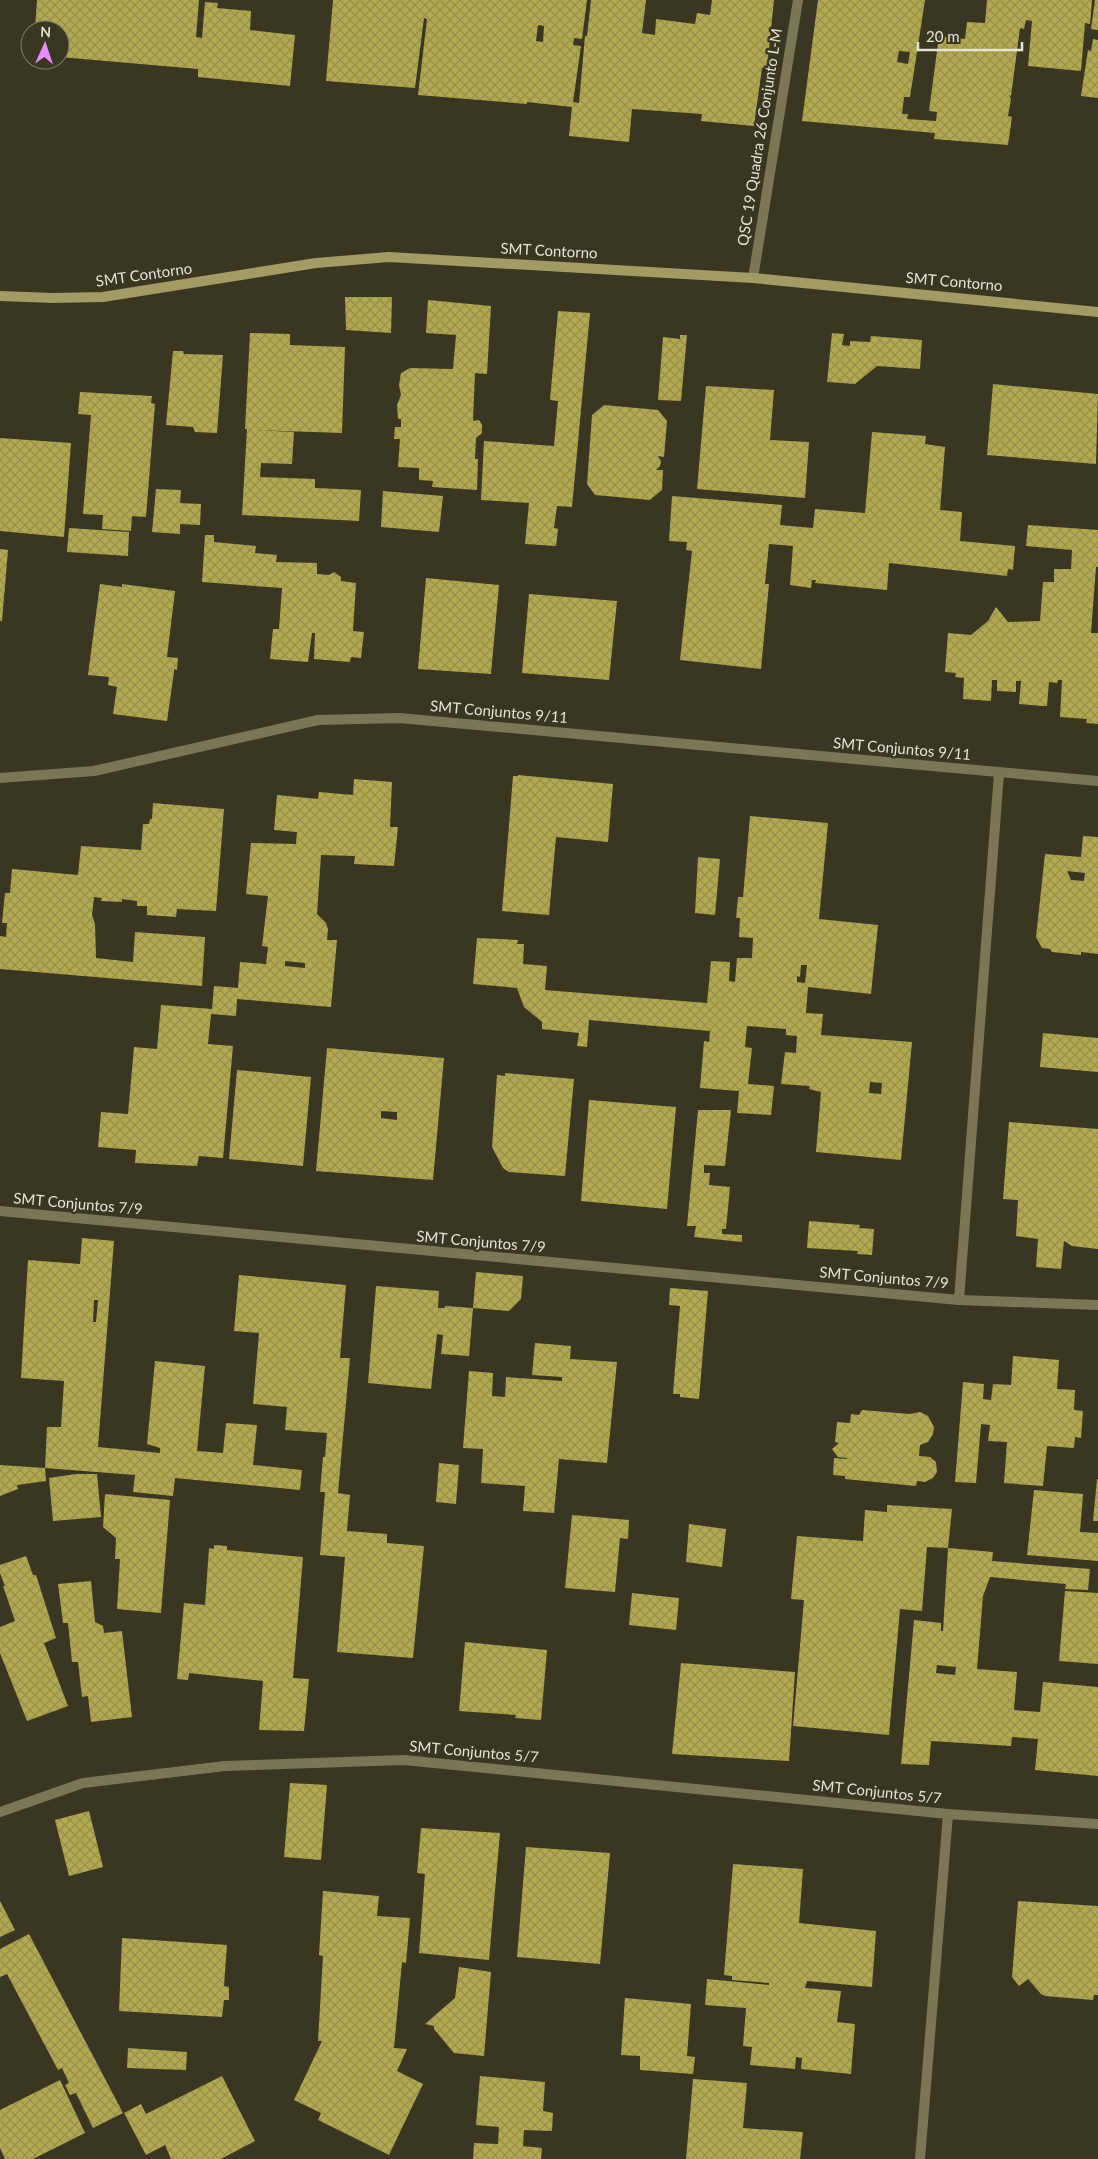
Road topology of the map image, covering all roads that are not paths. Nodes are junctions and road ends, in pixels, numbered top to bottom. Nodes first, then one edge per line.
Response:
1 (798, 0) edge
2 (753, 278) junction
3 (0, 296) edge
4 (1098, 312) edge
5 (999, 773) junction
6 (0, 778) edge
7 (1098, 781) edge
8 (0, 1211) edge
9 (959, 1300) junction
10 (1098, 1304) edge
11 (0, 1812) edge
12 (948, 1814) junction
13 (1098, 1824) edge
14 (920, 2159) edge

1 - 2 street, QSC 19 Quadra 26 Conjunto L-M
2 - 3 street, SMT Contorno
2 - 4 street, SMT Contorno
5 - 6 street, SMT Conjuntos 9/11
5 - 7 street, SMT Conjuntos 9/11
5 - 9 street
8 - 9 street, SMT Conjuntos 7/9
9 - 10 street, SMT Conjuntos 7/9
11 - 12 street, SMT Conjuntos 5/7
12 - 13 street, SMT Conjuntos 5/7
12 - 14 street

